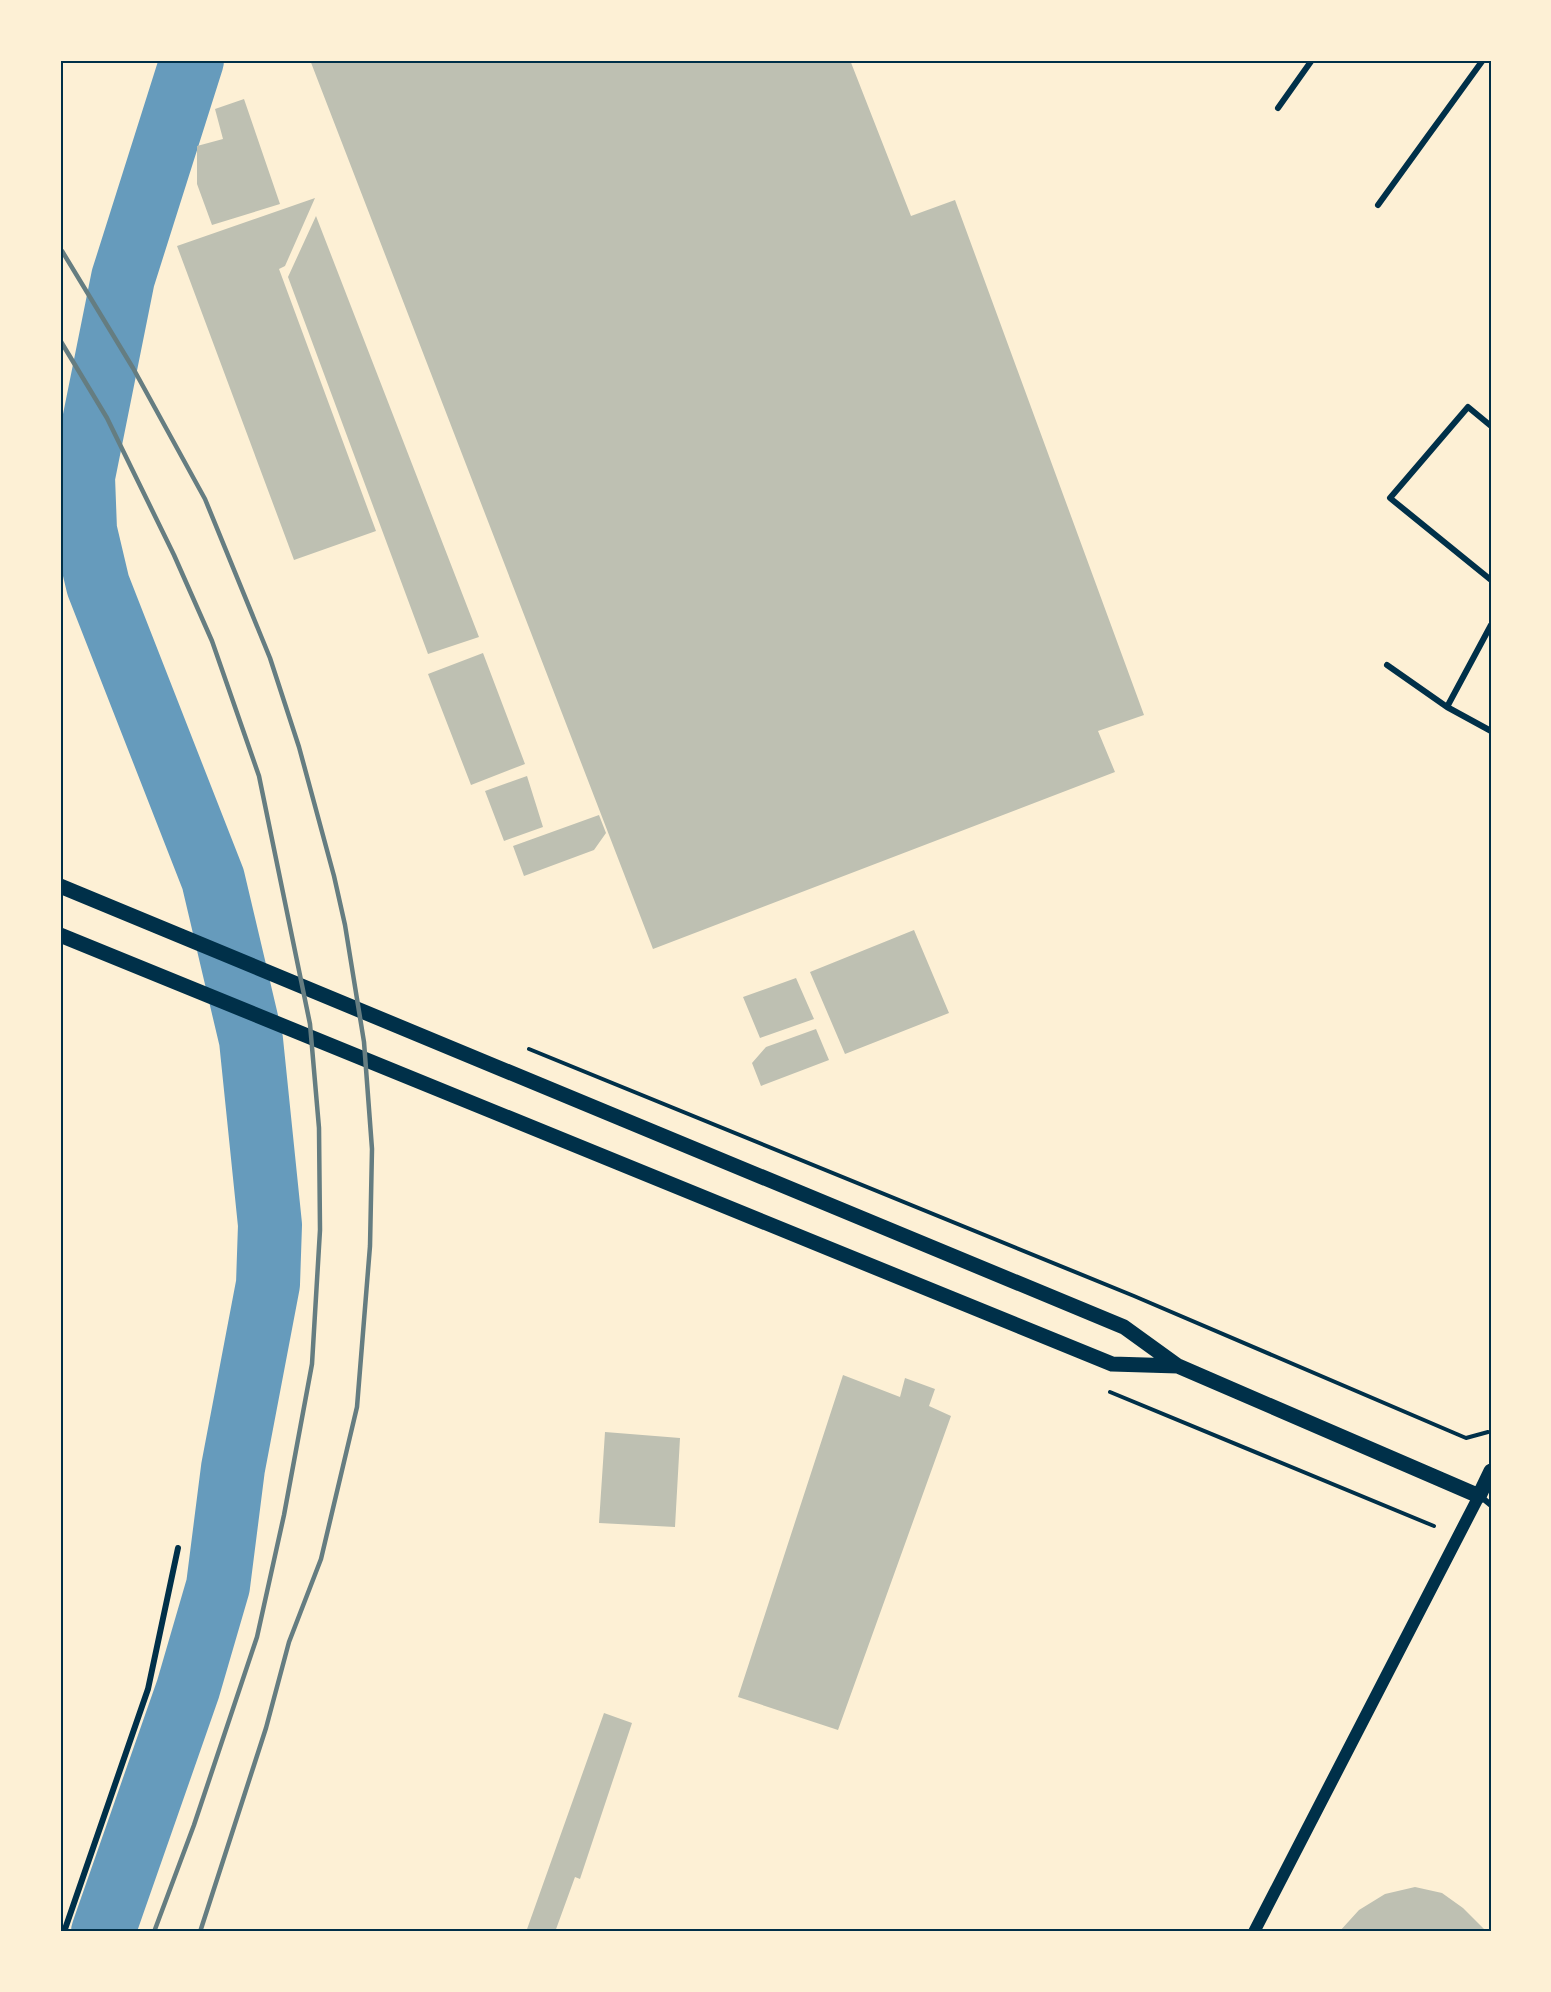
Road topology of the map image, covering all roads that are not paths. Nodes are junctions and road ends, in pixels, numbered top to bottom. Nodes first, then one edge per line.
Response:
1 (1312, 60) edge
2 (1483, 60) edge
3 (1278, 108) dead end
4 (1378, 205) dead end
5 (1491, 426) edge
6 (1491, 580) edge
7 (1491, 625) edge
8 (1387, 665) dead end
9 (1447, 707) junction
10 (1491, 731) edge
11 (60, 886) edge
12 (67, 937) edge
13 (1178, 1366) junction
14 (1491, 1471) edge
15 (1485, 1501) edge
16 (178, 1548) dead end
17 (63, 1932) edge
18 (1254, 1932) edge

1 - 3 street
2 - 4 street
5 - 6 street
7 - 9 street
8 - 9 street
9 - 10 street
11 - 13 main road
12 - 13 main road
13 - 15 main road
14 - 15 main road
15 - 18 main road
16 - 17 street

